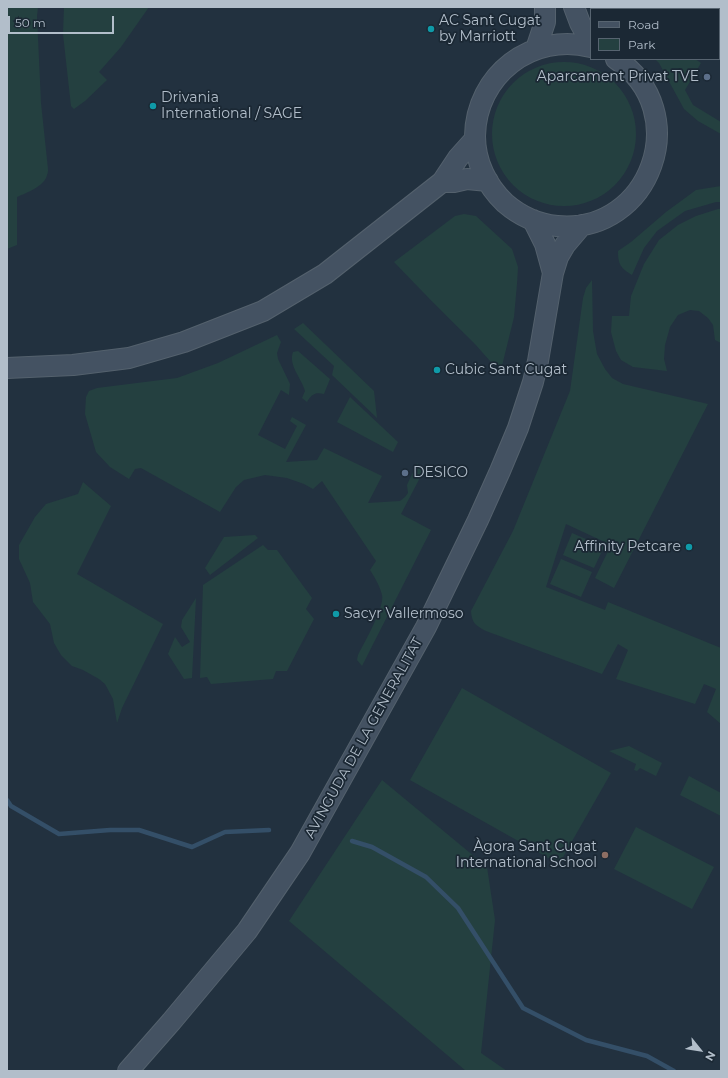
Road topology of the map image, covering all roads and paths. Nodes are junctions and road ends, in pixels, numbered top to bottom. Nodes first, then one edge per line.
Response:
1 (545, 7) edge
2 (574, 7) edge
3 (590, 42) edge
4 (590, 48) edge
5 (536, 49) junction
6 (617, 60) edge
7 (475, 138) junction
8 (488, 181) junction
9 (442, 182) junction
10 (533, 220) junction
11 (582, 225) junction
12 (553, 273) junction
13 (7, 368) edge
14 (128, 1071) edge

1 - 5 street
2 - 3 street
4 - 5 street
5 - 7 street
6 - 11 street
7 - 8 street
7 - 9 street
8 - 9 street
8 - 10 street
9 - 13 street
10 - 11 street
10 - 12 street, AVINGUDA DE LA GENERALITAT
11 - 12 street, AVINGUDA DE LA GENERALITAT
12 - 14 street, AVINGUDA DE LA GENERALITAT

